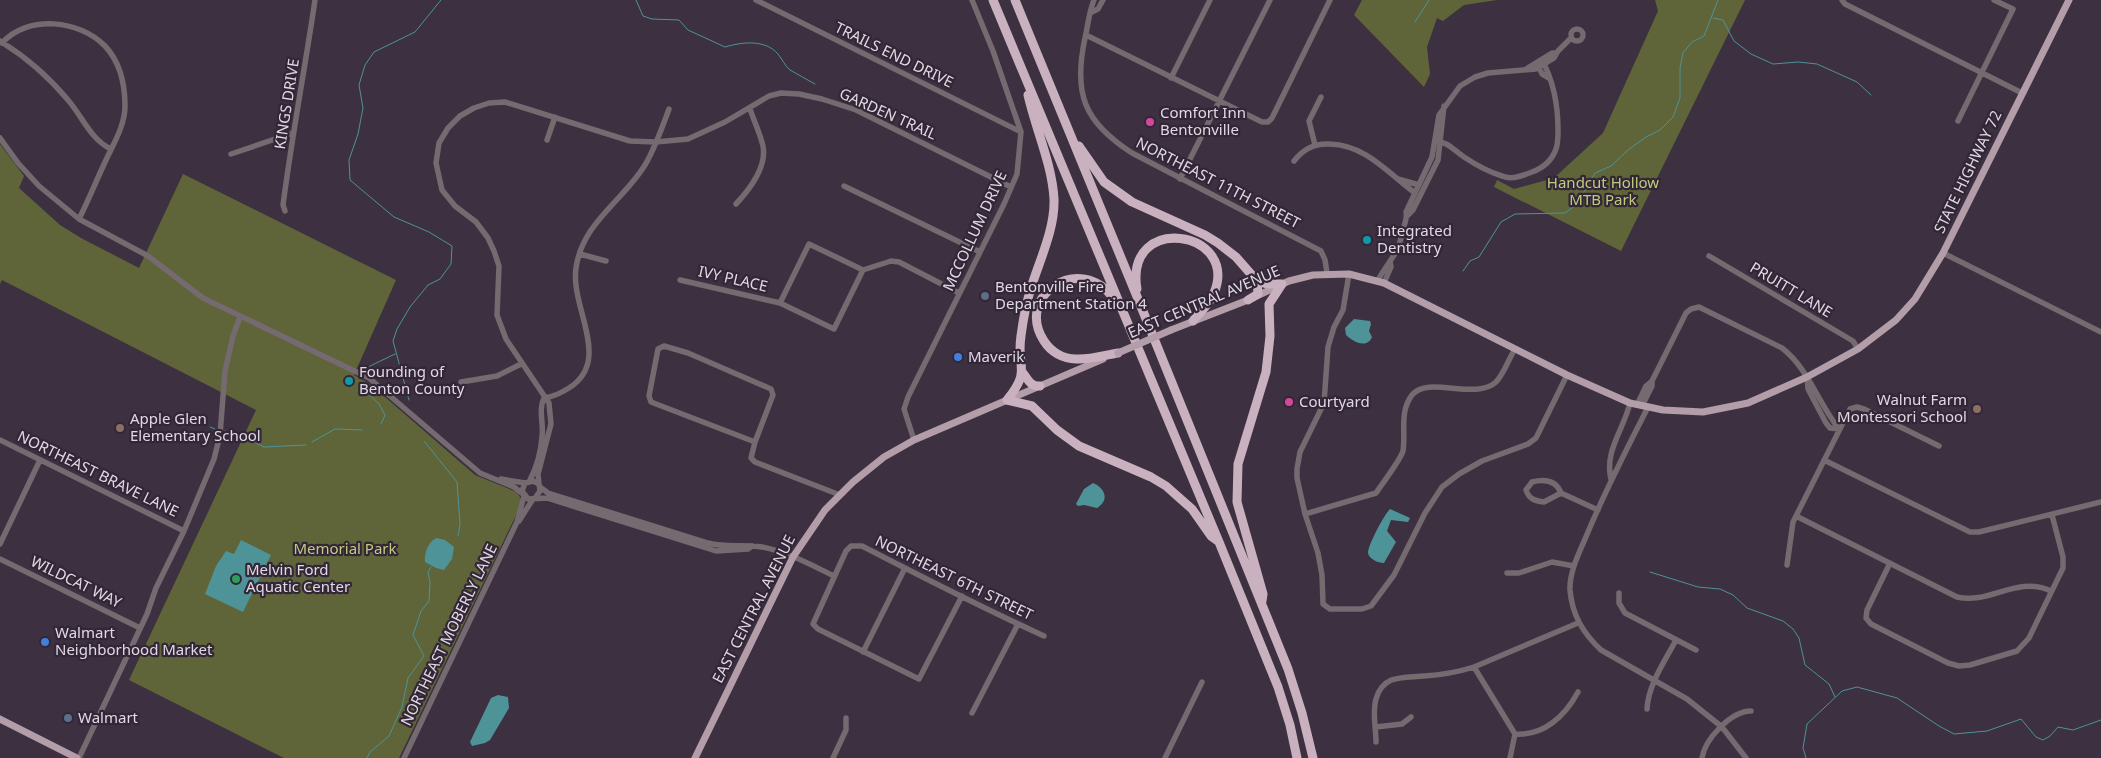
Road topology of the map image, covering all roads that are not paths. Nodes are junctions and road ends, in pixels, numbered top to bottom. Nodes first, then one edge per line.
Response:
1 (315, 0) edge
2 (756, 0) edge
3 (972, 0) edge
4 (993, 0) edge
5 (1015, 0) edge
6 (1094, 0) edge
7 (1103, 0) edge
8 (1210, 0) edge
9 (1270, 0) edge
10 (1330, 0) edge
11 (1842, 0) edge
12 (1994, 0) edge
13 (2069, 0) edge
14 (1090, 12) junction
15 (1086, 35) junction
16 (1571, 38) dead end
17 (1, 42) edge
18 (1541, 64) junction
19 (1022, 71) junction
20 (1981, 73) junction
21 (1171, 78) junction
22 (2022, 93) junction
23 (1321, 97) dead end
24 (1220, 102) junction
25 (1058, 106) junction
26 (669, 109) dead end
27 (750, 109) junction
28 (555, 117) junction
29 (1958, 121) dead end
30 (1021, 132) junction
31 (293, 133) junction
32 (0, 138) edge
33 (548, 140) dead end
34 (1438, 141) junction
35 (656, 142) junction
36 (1315, 145) junction
37 (111, 149) junction
38 (231, 154) dead end
39 (1294, 161) dead end
40 (1180, 179) junction
41 (1398, 179) junction
42 (1419, 185) junction
43 (844, 186) dead end
44 (1011, 187) junction
45 (1415, 193) junction
46 (736, 204) dead end
47 (285, 211) dead end
48 (1407, 216) junction
49 (79, 219) junction
50 (980, 252) junction
51 (1943, 253) junction
52 (580, 254) junction
53 (1709, 256) dead end
54 (606, 261) dead end
55 (863, 270) junction
56 (1327, 273) junction
57 (1349, 274) junction
58 (680, 280) dead end
59 (1258, 281) junction
60 (1381, 282) junction
61 (1282, 284) junction
62 (959, 293) junction
63 (1138, 299) junction
64 (1248, 300) junction
65 (780, 303) junction
66 (1120, 309) junction
67 (240, 317) junction
68 (1193, 321) junction
69 (2101, 332) edge
70 (1870, 341) joint
71 (1515, 348) junction
72 (1858, 349) junction
73 (1118, 353) junction
74 (521, 364) junction
75 (1023, 373) junction
76 (1567, 375) junction
77 (1807, 377) junction
78 (462, 382) dead end
79 (1040, 386) junction
80 (544, 398) junction
81 (1007, 400) junction
82 (1639, 405) junction
83 (1839, 429) junction
84 (0, 440) edge
85 (914, 440) junction
86 (755, 442) junction
87 (1939, 446) dead end
88 (40, 460) junction
89 (1824, 460) junction
90 (494, 478) junction
91 (1611, 479) junction
92 (527, 482) junction
93 (539, 486) junction
94 (1561, 492) junction
95 (523, 495) junction
96 (840, 495) junction
97 (534, 499) junction
98 (2101, 502) edge
99 (1598, 510) junction
100 (1305, 514) junction
101 (2052, 515) junction
102 (1796, 516) junction
103 (517, 522) junction
104 (184, 531) junction
105 (1219, 542) junction
106 (0, 544) edge
107 (752, 546) junction
108 (793, 557) junction
109 (0, 559) edge
110 (1890, 563) junction
111 (1787, 565) dead end
112 (1574, 566) junction
113 (905, 568) junction
114 (1507, 573) dead end
115 (834, 576) junction
116 (2051, 591) junction
117 (1619, 593) dead end
118 (962, 596) junction
119 (1261, 604) junction
120 (1578, 622) junction
121 (1018, 624) junction
122 (140, 628) junction
123 (1044, 636) dead end
124 (1676, 640) junction
125 (1696, 650) dead end
126 (863, 652) junction
127 (1474, 667) junction
128 (1655, 680) junction
129 (1202, 682) dead end
130 (1578, 692) dead end
131 (1647, 709) dead end
132 (1751, 711) dead end
133 (972, 713) dead end
134 (1411, 717) dead end
135 (846, 718) dead end
136 (0, 719) edge
137 (1722, 726) junction
138 (1376, 727) junction
139 (1515, 734) junction
140 (1376, 742) dead end
141 (78, 758) edge
142 (404, 758) edge
143 (696, 758) edge
144 (833, 758) edge
145 (1165, 758) edge
146 (1297, 758) edge
147 (1313, 758) edge
148 (1510, 758) edge
149 (1702, 758) edge
150 (1746, 758) edge

1 - 31 street, KINGS DRIVE
2 - 30 street, TRAILS END DRIVE
3 - 30 street, MCCOLLUM DRIVE
4 - 19 highway
5 - 25 highway
6 - 14 street, NORTHEAST 11TH STREET
7 - 14 street
8 - 21 street
9 - 24 street
10 - 24 street
11 - 20 street
12 - 20 street
13 - 22 main road, STATE HIGHWAY 72
14 - 15 street, NORTHEAST 11TH STREET
15 - 21 street
15 - 40 street, NORTHEAST 11TH STREET
16 - 18 street
17 - 37 street
17 - 37 street
18 - 34 street
18 - 34 street
19 - 66 highway
19 - 75 highway
20 - 22 street
20 - 29 street
21 - 24 street
22 - 51 main road, STATE HIGHWAY 72
23 - 36 street
24 - 40 street
25 - 59 highway
25 - 63 highway
26 - 35 street
27 - 35 street, GARDEN TRAIL
27 - 44 street, GARDEN TRAIL
27 - 46 street
28 - 33 street
28 - 35 street, GARDEN TRAIL
28 - 74 street, GARDEN TRAIL
30 - 44 street, MCCOLLUM DRIVE
31 - 38 street
31 - 47 street, KINGS DRIVE
32 - 49 street
34 - 42 street
34 - 48 street
35 - 52 street
36 - 39 street
36 - 41 street
37 - 49 street
40 - 56 street, NORTHEAST 11TH STREET
41 - 42 street
41 - 45 street
42 - 45 street
43 - 50 street
44 - 50 street, MCCOLLUM DRIVE
45 - 48 street
48 - 60 street
49 - 67 street
50 - 62 street, MCCOLLUM DRIVE
51 - 69 street
51 - 70 main road, STATE HIGHWAY 72
52 - 54 street
52 - 80 street
53 - 72 street, PRUITT LANE
55 - 62 street
55 - 65 street
55 - 65 street, IVY PLACE
56 - 57 main road, EAST CENTRAL AVENUE
56 - 61 main road, EAST CENTRAL AVENUE
57 - 60 main road, EAST CENTRAL AVENUE
57 - 100 street
58 - 65 street, IVY PLACE
59 - 61 highway
59 - 64 highway
60 - 71 main road, EAST CENTRAL AVENUE
61 - 64 main road, EAST CENTRAL AVENUE
61 - 119 highway
62 - 85 street, MCCOLLUM DRIVE
63 - 68 highway
63 - 119 highway
64 - 68 main road, EAST CENTRAL AVENUE
66 - 73 highway
66 - 105 highway
67 - 90 street
67 - 104 street
68 - 73 main road, EAST CENTRAL AVENUE, bridge
70 - 72 main road, EAST CENTRAL AVENUE
71 - 76 main road, EAST CENTRAL AVENUE
71 - 100 street
72 - 77 main road, EAST CENTRAL AVENUE
73 - 79 main road, EAST CENTRAL AVENUE
74 - 78 street
74 - 80 street, GARDEN TRAIL
75 - 79 highway
75 - 81 highway
76 - 82 main road, EAST CENTRAL AVENUE
76 - 100 street
77 - 82 main road, EAST CENTRAL AVENUE
77 - 82 street
77 - 83 street
79 - 81 main road, EAST CENTRAL AVENUE
80 - 92 street
80 - 93 street
81 - 85 main road, EAST CENTRAL AVENUE
81 - 105 highway
82 - 91 street
82 - 91 street
83 - 87 street
83 - 89 street
84 - 88 street, NORTHEAST BRAVE LANE
85 - 96 main road, EAST CENTRAL AVENUE
86 - 86 street
86 - 96 street
88 - 104 street, NORTHEAST BRAVE LANE
88 - 106 street
89 - 101 street
89 - 102 street
90 - 92 street
90 - 95 street
91 - 99 street
92 - 93 street
92 - 95 street
93 - 97 street
93 - 107 street
94 - 94 street
94 - 99 street
95 - 97 street
95 - 103 street, NORTHEAST MOBERLY LANE
96 - 108 main road, EAST CENTRAL AVENUE
97 - 103 street, NORTHEAST MOBERLY LANE
97 - 107 street
98 - 101 street
99 - 112 street
101 - 116 street
102 - 110 street
102 - 111 street
103 - 142 street, NORTHEAST MOBERLY LANE
104 - 122 street
105 - 146 highway
107 - 108 street
108 - 115 street
108 - 143 main road, EAST CENTRAL AVENUE
109 - 122 street, WILDCAT WAY
110 - 116 street
110 - 116 street
112 - 114 street
112 - 120 street
113 - 115 street, NORTHEAST 6TH STREET
113 - 118 street, NORTHEAST 6TH STREET
113 - 126 street
115 - 126 street
117 - 124 street
118 - 121 street, NORTHEAST 6TH STREET
118 - 126 street
119 - 147 highway
120 - 127 street
120 - 128 street
121 - 123 street, NORTHEAST 6TH STREET
121 - 133 street
122 - 141 street
124 - 125 street
124 - 128 street
127 - 138 street
127 - 139 street
128 - 131 street
128 - 137 street
129 - 145 street
130 - 139 street
132 - 137 street
134 - 138 street
135 - 144 street
136 - 141 main road
137 - 149 street
137 - 150 street
138 - 140 street
139 - 148 street

